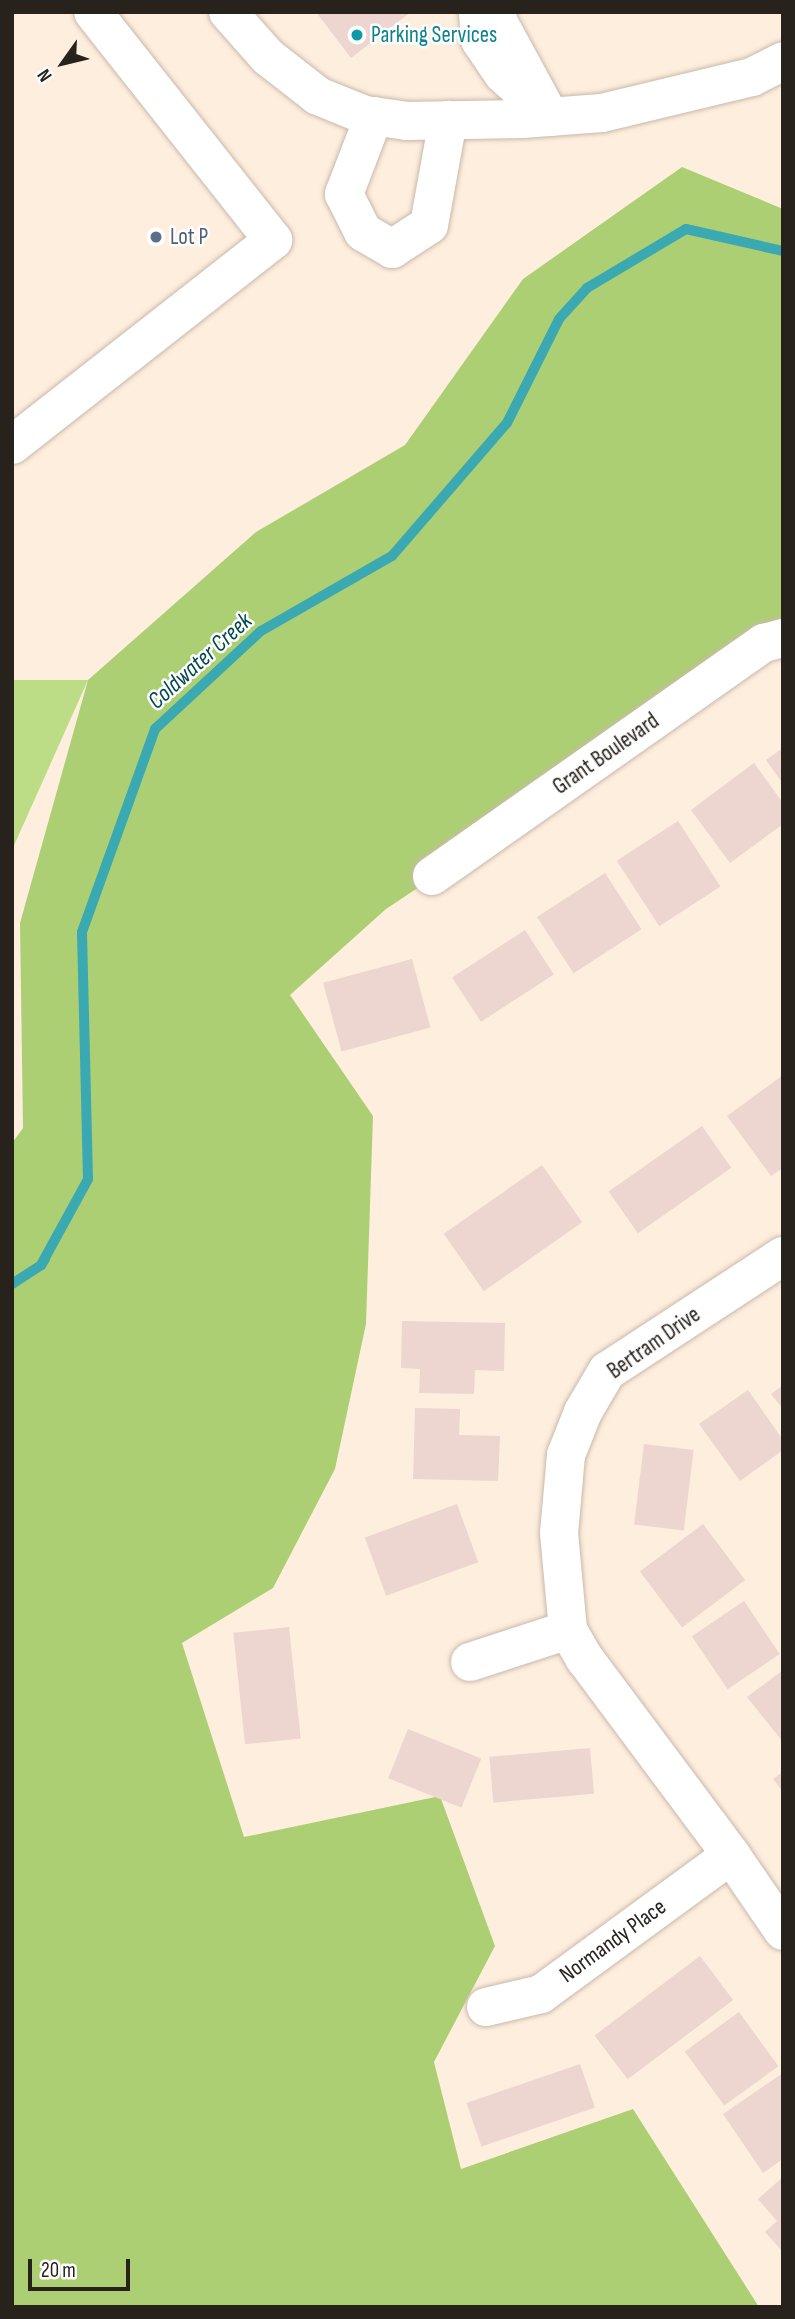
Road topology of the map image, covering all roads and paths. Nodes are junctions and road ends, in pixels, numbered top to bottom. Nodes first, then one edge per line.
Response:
1 (93, 12) edge
2 (228, 12) edge
3 (478, 13) edge
4 (783, 61) edge
5 (374, 117) junction
6 (550, 117) junction
7 (448, 120) junction
8 (12, 445) edge
9 (783, 638) edge
10 (432, 876) dead end
11 (783, 1256) edge
12 (568, 1630) junction
13 (470, 1662) dead end
14 (730, 1855) junction
15 (780, 1921) edge
16 (485, 2007) dead end

1 - 8 street
2 - 5 street
3 - 6 street
4 - 6 street
5 - 7 street
5 - 7 street
6 - 7 street
9 - 10 street, Grant Boulevard
11 - 12 street, Bertram Drive
12 - 13 street
12 - 14 street, Bertram Drive
14 - 15 street, Bertram Drive
14 - 16 street, Normandy Place

